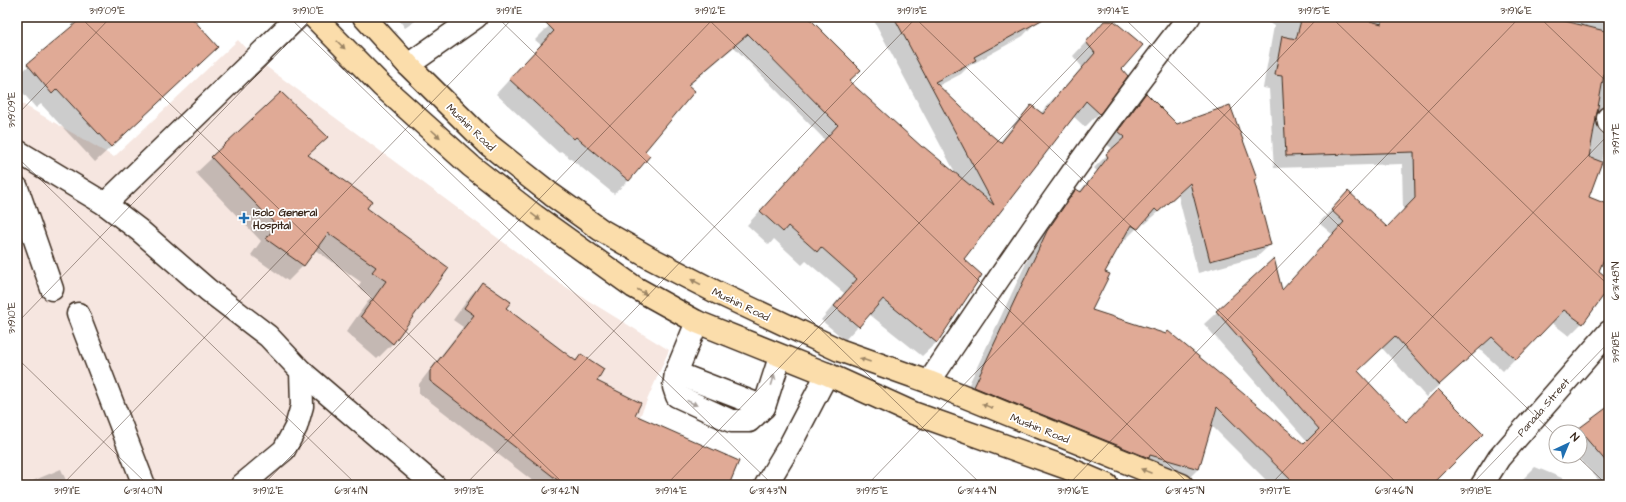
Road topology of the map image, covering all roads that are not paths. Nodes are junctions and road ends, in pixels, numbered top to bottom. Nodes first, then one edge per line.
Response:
1 (298, 17) edge
2 (314, 17) edge
3 (364, 17) edge
4 (476, 17) edge
5 (1189, 17) edge
6 (408, 64) junction
7 (17, 151) edge
8 (17, 188) edge
9 (105, 204) junction
10 (52, 289) dead end
11 (78, 314) dead end
12 (697, 322) junction
13 (1609, 332) edge
14 (780, 357) junction
15 (301, 371) junction
16 (827, 374) junction
17 (929, 382) junction
18 (144, 485) edge
19 (242, 485) edge
20 (434, 485) edge
21 (766, 485) edge
22 (1107, 485) edge
23 (1182, 485) edge
24 (1482, 485) edge

1 - 9 street
2 -> 12 main road
3 - 6 main road, Mushin Road
4 - 6 street
5 - 17 street
17 -> 6 main road, Mushin Road
7 - 9 street
8 - 10 street
9 - 15 street
11 - 18 street
12 - 14 main road
12 -> 14 street
13 - 24 street, Panada Street
14 - 16 main road
15 - 19 street
15 - 20 street
16 - 21 street
16 - 22 main road
23 -> 17 main road, Mushin Road

